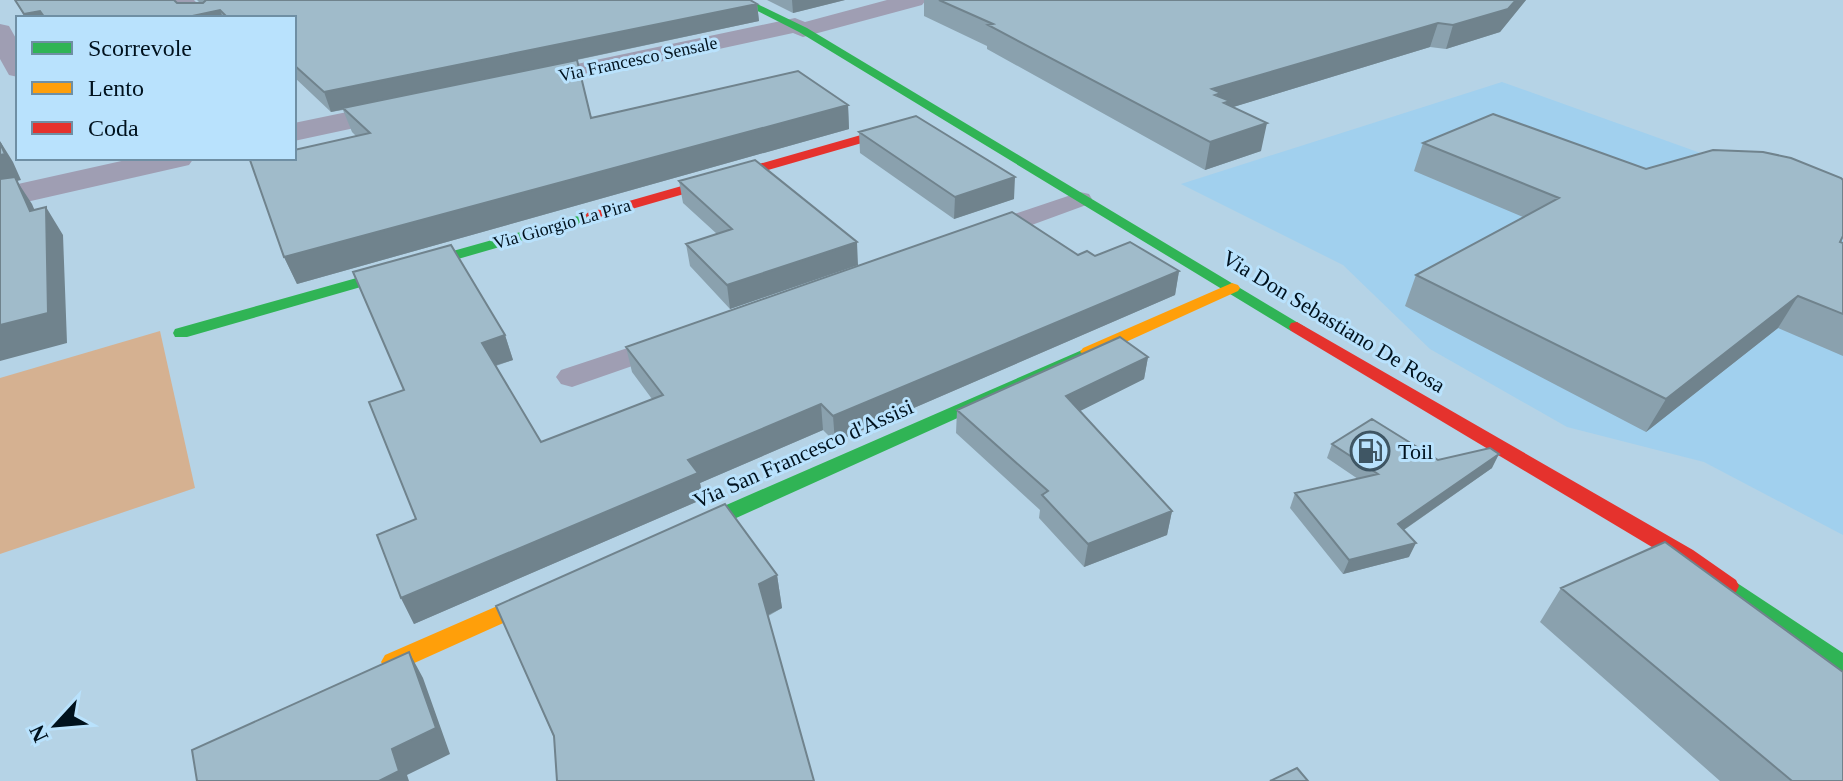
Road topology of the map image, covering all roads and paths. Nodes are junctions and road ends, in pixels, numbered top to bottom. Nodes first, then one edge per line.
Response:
1 (180, 0) edge
2 (741, 0) edge
3 (914, 0) edge
4 (197, 16) edge
5 (799, 28) junction
6 (0, 31) edge
7 (16, 65) edge
8 (496, 89) edge
9 (435, 102) edge
10 (942, 115) junction
11 (300, 124) edge
12 (160, 160) edge
13 (67, 170) edge
14 (0, 198) edge
15 (1080, 199) junction
16 (961, 241) edge
17 (1232, 288) junction
18 (181, 333) dead end
19 (692, 335) edge
20 (572, 377) dead end
21 (653, 546) edge
22 (566, 585) edge
23 (393, 662) edge
24 (1843, 666) edge

1 - 4 street
2 - 5 street, Via Don Sebastiano De Rosa
3 - 5 street, Via Francesco Sensale
5 - 8 street, Via Francesco Sensale
5 - 10 street, Via Don Sebastiano De Rosa
6 - 7 street
9 - 11 street
10 - 15 street, Via Don Sebastiano De Rosa
10 - 18 street, Via Giorgio La Pira
12 - 13 street
13 - 14 street
15 - 16 lane
15 - 17 street, Via Don Sebastiano De Rosa
17 - 21 street, Via San Francesco d'Assisi
17 - 24 street, Via Don Sebastiano De Rosa
19 - 20 lane
22 - 23 street

